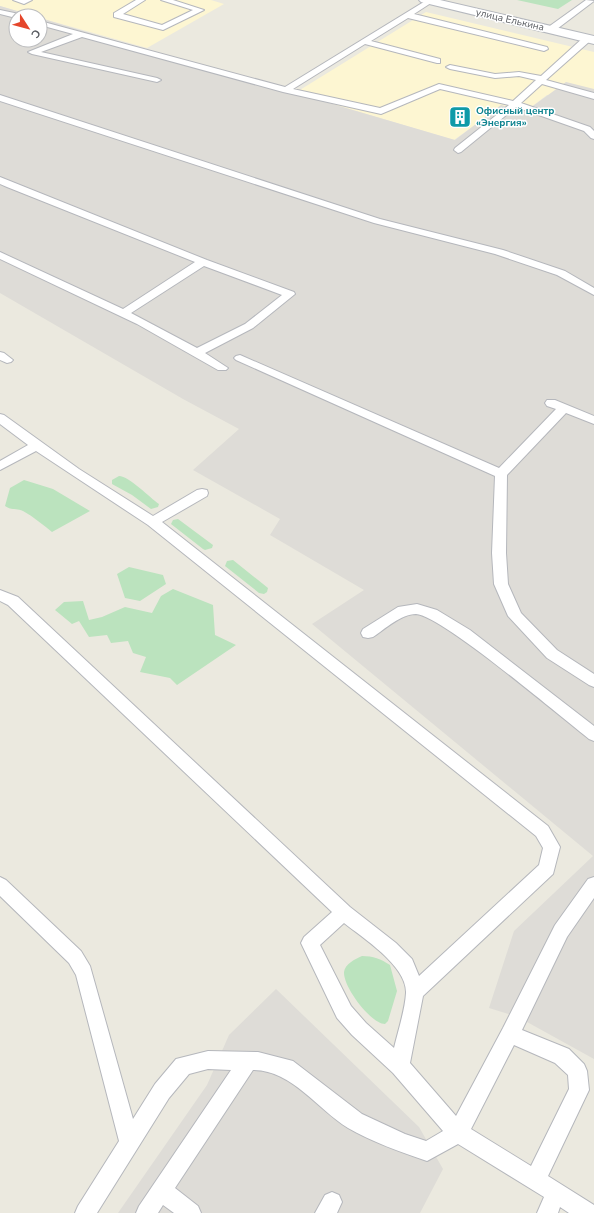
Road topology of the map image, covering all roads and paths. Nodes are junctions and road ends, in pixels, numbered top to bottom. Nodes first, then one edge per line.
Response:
1 (17, 0) edge
2 (28, 0) edge
3 (141, 0) edge
4 (165, 0) edge
5 (591, 0) edge
6 (428, 1) edge
7 (407, 16) junction
8 (48, 25) edge
9 (550, 30) junction
10 (82, 34) junction
11 (590, 40) edge
12 (365, 42) junction
13 (544, 49) dead end
14 (437, 61) dead end
15 (450, 67) dead end
16 (156, 80) dead end
17 (541, 80) junction
18 (286, 90) junction
19 (594, 96) edge
20 (0, 98) edge
21 (515, 104) junction
22 (594, 136) edge
23 (458, 150) dead end
24 (0, 180) edge
25 (0, 255) edge
26 (203, 262) junction
27 (594, 292) edge
28 (122, 314) junction
29 (198, 352) junction
30 (240, 358) dead end
31 (222, 368) dead end
32 (550, 403) dead end
33 (564, 408) junction
34 (0, 418) edge
35 (594, 420) edge
36 (36, 446) junction
37 (0, 466) edge
38 (501, 474) junction
39 (202, 493) dead end
40 (153, 522) junction
41 (0, 595) edge
42 (368, 633) dead end
43 (594, 681) edge
44 (594, 734) edge
45 (594, 884) edge
46 (0, 885) edge
47 (344, 912) junction
48 (415, 992) junction
49 (510, 1034) junction
50 (248, 1061) junction
51 (400, 1066) junction
52 (458, 1132) junction
53 (129, 1143) junction
54 (535, 1180) junction
55 (161, 1191) junction
56 (556, 1193) junction
57 (85, 1213) edge
58 (146, 1213) edge
59 (190, 1213) edge
60 (546, 1213) edge
61 (588, 1213) edge

1 - 2 lane
3 - 4 lane
5 - 9 lane
6 - 7 lane
6 - 9 main road, улица Елькина
7 - 12 lane
7 - 13 lane
8 - 10 lane
9 - 11 main road, улица Елькина
10 - 16 lane
10 - 18 lane
11 - 17 lane
12 - 14 lane
12 - 18 lane
15 - 17 lane
17 - 19 lane
17 - 21 lane
18 - 21 lane
20 - 27 lane
21 - 22 lane
21 - 23 lane
24 - 26 lane
25 - 28 lane
26 - 28 lane
26 - 29 lane
28 - 29 lane
29 - 31 lane
30 - 38 lane
32 - 33 lane
33 - 35 lane
33 - 38 lane
34 - 36 lane
36 - 37 lane
36 - 40 lane
38 - 43 lane
39 - 40 lane
40 - 48 lane
41 - 47 lane
42 - 44 lane
45 - 49 lane
46 - 53 lane
47 - 48 lane
47 - 51 lane
48 - 51 lane
49 - 52 lane
49 - 54 lane
50 - 52 lane
50 - 53 lane
50 - 55 lane
51 - 52 lane
52 - 54 lane
53 - 57 lane
54 - 56 lane
55 - 58 lane
55 - 59 lane
56 - 60 lane
56 - 61 lane

